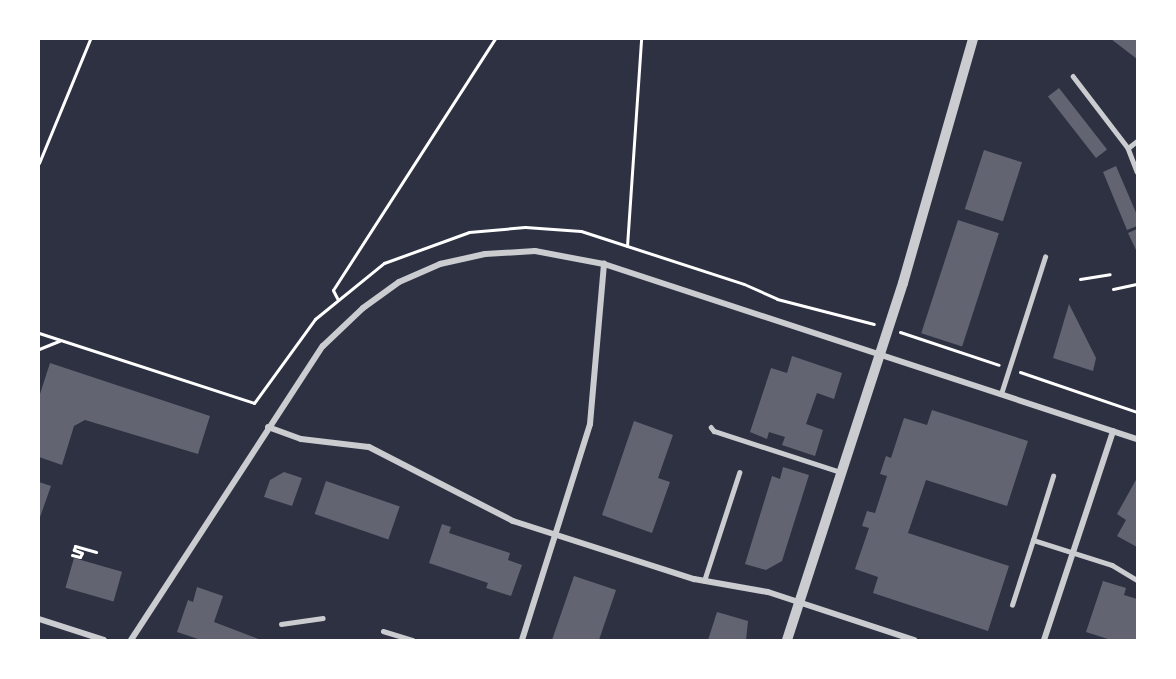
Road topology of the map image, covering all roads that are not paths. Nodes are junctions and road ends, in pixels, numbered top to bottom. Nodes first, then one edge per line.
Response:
1 (973, 39) edge
2 (1073, 76) dead end
3 (1137, 141) edge
4 (1128, 148) junction
5 (1137, 171) edge
6 (1045, 257) dead end
7 (604, 264) junction
8 (879, 354) junction
9 (1000, 394) junction
10 (711, 427) dead end
11 (268, 428) junction
12 (1113, 431) junction
13 (1137, 439) edge
14 (841, 472) junction
15 (739, 473) dead end
16 (1053, 476) dead end
17 (554, 535) junction
18 (1033, 540) junction
19 (1074, 552) junction
20 (1137, 580) edge
21 (704, 581) junction
22 (799, 602) junction
23 (1012, 605) dead end
24 (323, 618) dead end
25 (39, 619) edge
26 (281, 624) dead end
27 (383, 631) dead end
28 (891, 633) junction
29 (104, 640) edge
30 (131, 640) edge
31 (413, 640) edge
32 (522, 640) edge
33 (787, 640) edge
34 (889, 640) edge
35 (914, 640) edge
36 (1044, 640) edge

1 - 8 street
2 - 4 lane
3 - 4 lane
4 - 5 lane
6 - 9 lane
7 - 8 street
7 - 11 street
7 - 17 street
8 - 9 street
8 - 14 street
9 - 12 street
10 - 14 lane
11 - 17 street
11 - 30 street
12 - 13 street
12 - 19 street
14 - 22 street
15 - 21 lane
16 - 18 lane
17 - 21 street
17 - 32 street
18 - 19 lane
18 - 23 lane
19 - 20 lane
19 - 36 street
21 - 22 street
22 - 28 street
22 - 33 street
24 - 26 lane
25 - 29 street
27 - 31 lane
28 - 34 lane
28 - 35 street

